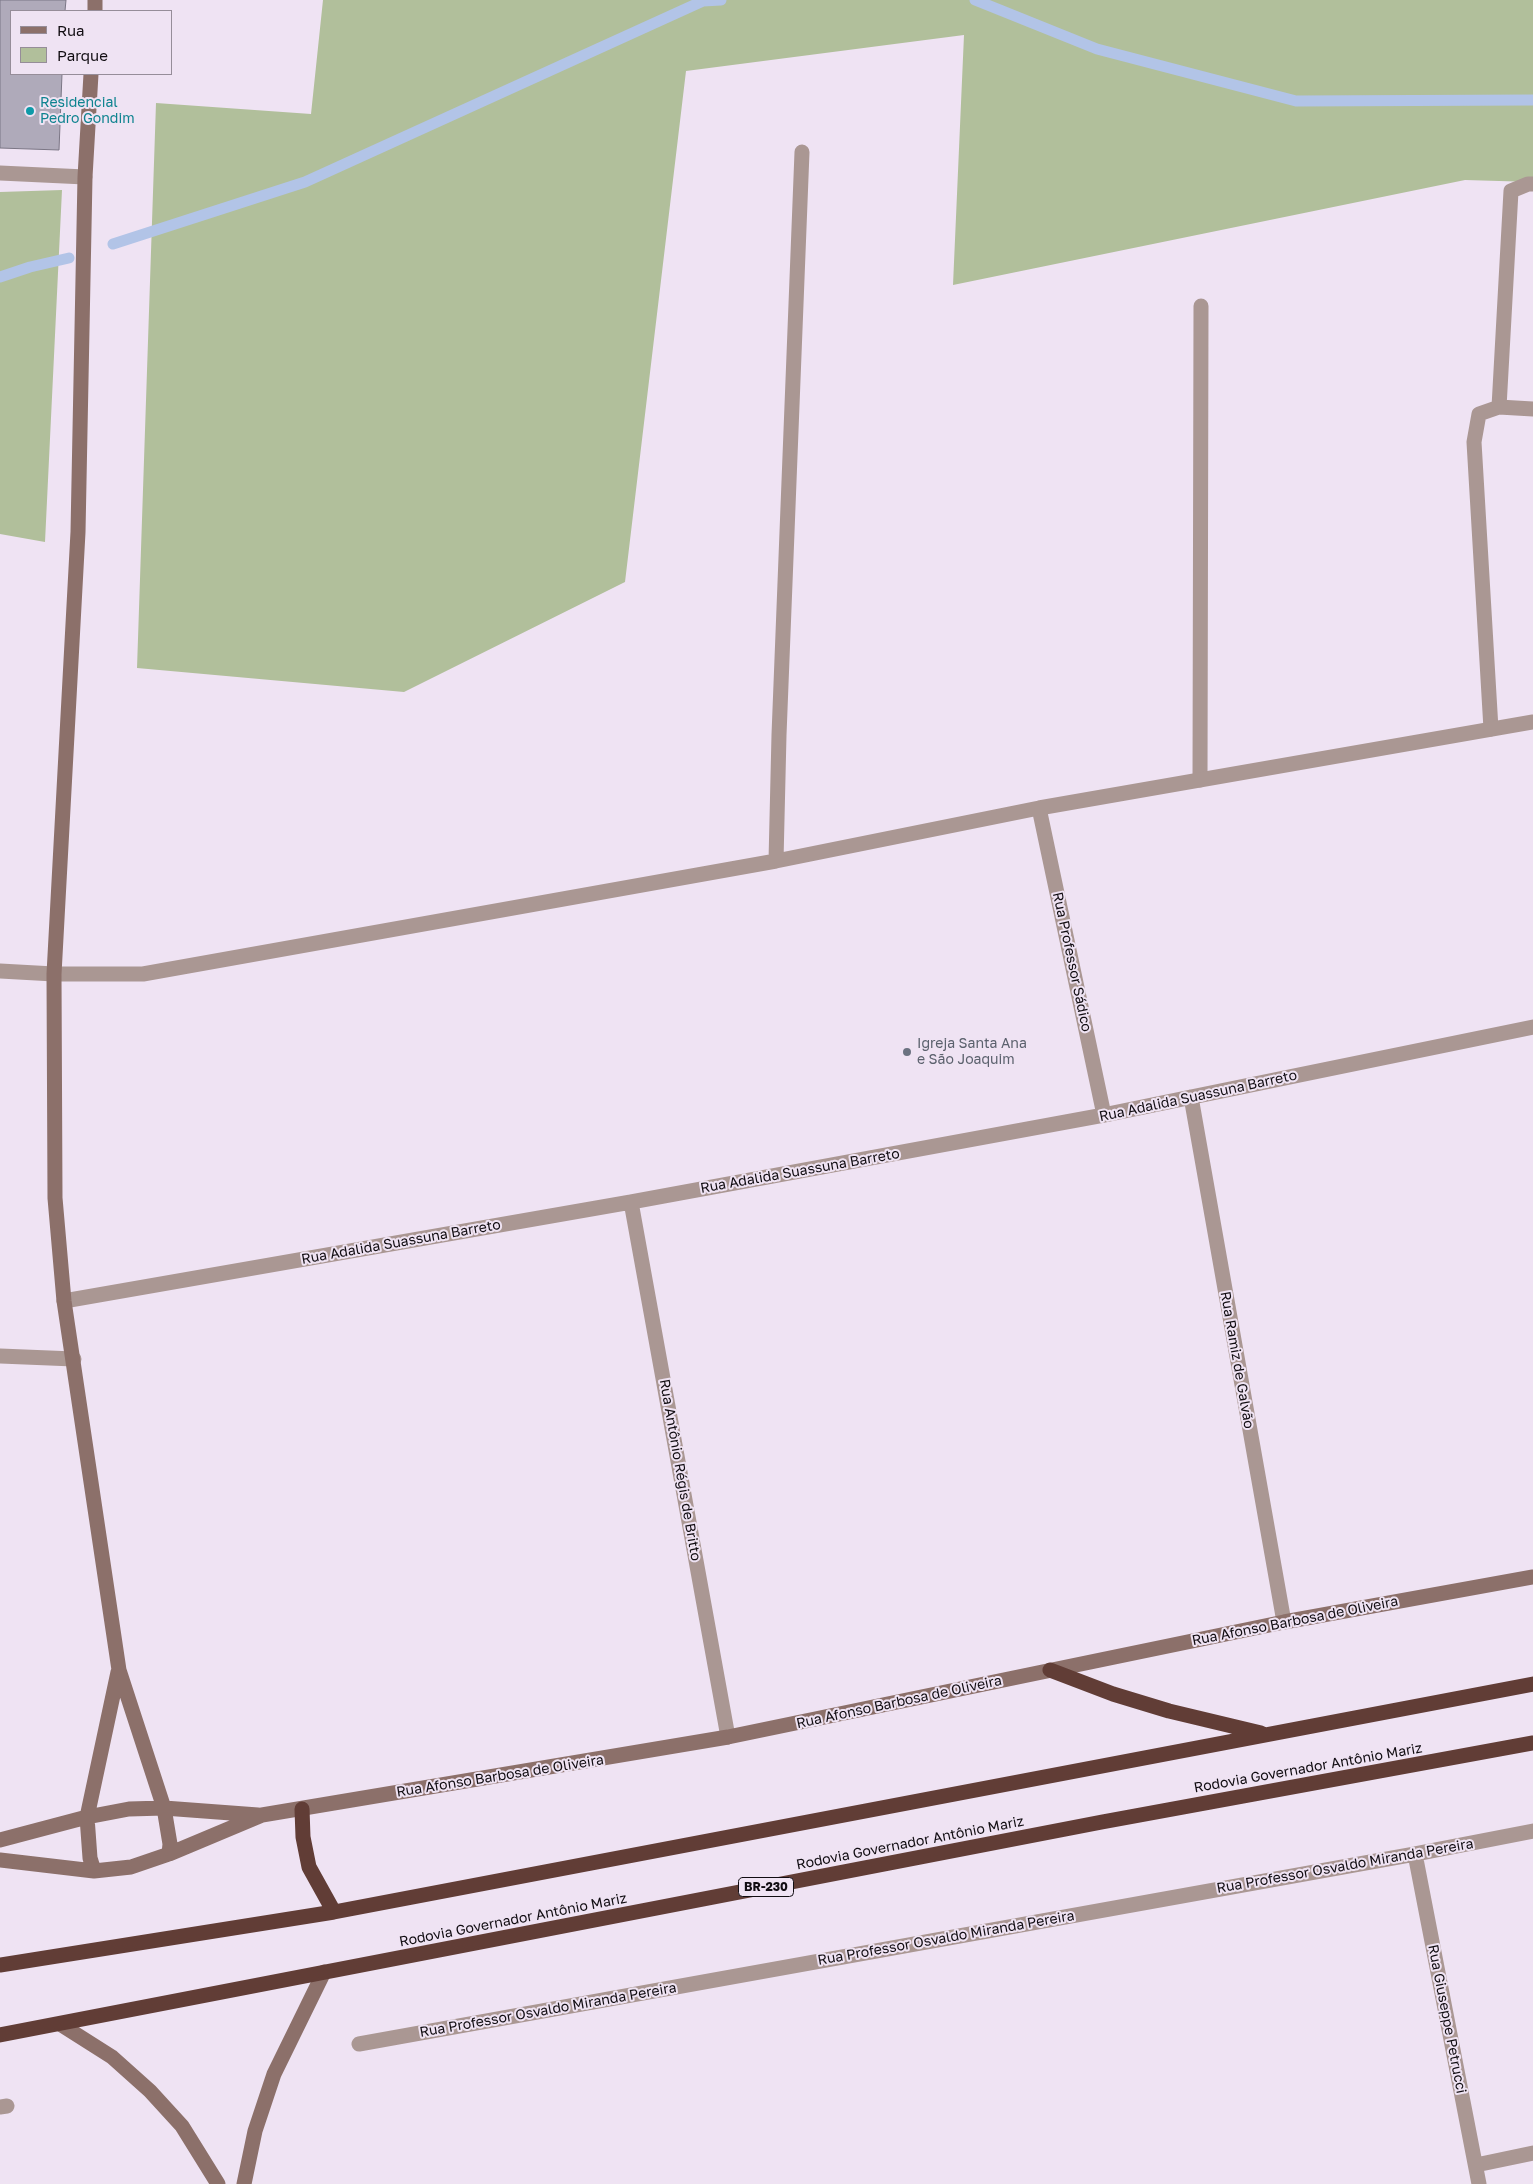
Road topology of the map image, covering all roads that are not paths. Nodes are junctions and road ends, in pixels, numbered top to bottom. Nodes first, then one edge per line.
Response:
1 (91, 75) edge
2 (802, 152) dead end
3 (0, 173) edge
4 (85, 177) junction
5 (1533, 184) edge
6 (1201, 306) dead end
7 (1499, 407) junction
8 (1533, 409) edge
9 (1533, 722) edge
10 (1491, 730) junction
11 (1200, 780) junction
12 (1039, 808) junction
13 (776, 861) junction
14 (0, 971) edge
15 (54, 974) junction
16 (1533, 1027) edge
17 (1191, 1097) junction
18 (1104, 1115) junction
19 (631, 1202) junction
20 (64, 1301) junction
21 (0, 1356) edge
22 (74, 1359) junction
23 (1533, 1577) edge
24 (1284, 1622) junction
25 (118, 1670) junction
26 (1050, 1670) junction
27 (1533, 1684) edge
28 (1267, 1734) junction
29 (728, 1738) junction
30 (1533, 1743) edge
31 (164, 1808) junction
32 (302, 1809) junction
33 (262, 1816) junction
34 (86, 1817) junction
35 (1533, 1831) edge
36 (0, 1840) edge
37 (168, 1854) junction
38 (1415, 1854) junction
39 (0, 1860) edge
40 (94, 1871) junction
41 (334, 1912) junction
42 (0, 1965) edge
43 (324, 1972) junction
44 (60, 2024) junction
45 (0, 2035) edge
46 (359, 2044) dead end
47 (1533, 2153) edge
48 (1476, 2165) junction
49 (218, 2184) edge
50 (244, 2184) edge
51 (1479, 2184) edge

1 - 4 street
2 - 13 street
3 - 4 street
4 - 15 street
5 - 7 street
6 - 11 street
7 - 8 street
7 - 10 street
9 - 10 street
10 - 11 street
11 - 12 street
12 - 13 street
12 - 18 street, Rua Professor Sádico
13 - 15 street
14 - 15 street
15 - 20 street
16 - 17 street, Rua Adalida Suassuna Barreto
17 - 18 street, Rua Adalida Suassuna Barreto
17 - 24 street, Rua Ramiz de Galvão
18 - 19 street, Rua Adalida Suassuna Barreto
19 - 20 street, Rua Adalida Suassuna Barreto
19 - 29 street, Rua Antônio Régis de Britto
20 - 22 street
21 - 22 street
22 - 25 street
23 - 24 street, Rua Afonso Barbosa de Oliveira
24 - 26 street, Rua Afonso Barbosa de Oliveira
25 - 31 street
25 - 34 street
26 - 28 highway
26 - 29 street, Rua Afonso Barbosa de Oliveira
27 - 28 highway
28 - 41 highway
29 - 32 street, Rua Afonso Barbosa de Oliveira
30 - 43 highway, Rodovia Governador Antônio Mariz / BR-230
31 - 33 street
31 - 34 street
31 - 37 street
32 - 33 street, Rua Afonso Barbosa de Oliveira
32 - 41 highway
33 - 37 street
34 - 36 street
34 - 40 street
35 - 38 street, Rua Professor Osvaldo Miranda Pereira
37 - 40 street
38 - 46 street, Rua Professor Osvaldo Miranda Pereira
38 - 48 street, Rua Giuseppe Petrucci
39 - 40 street
41 - 42 highway
43 - 44 highway, Rodovia Governador Antônio Mariz / BR-230
43 - 50 street
44 - 45 highway, Rodovia Governador Antônio Mariz / BR-230
44 - 49 street
47 - 48 street
48 - 51 street, Rua Giuseppe Petrucci

